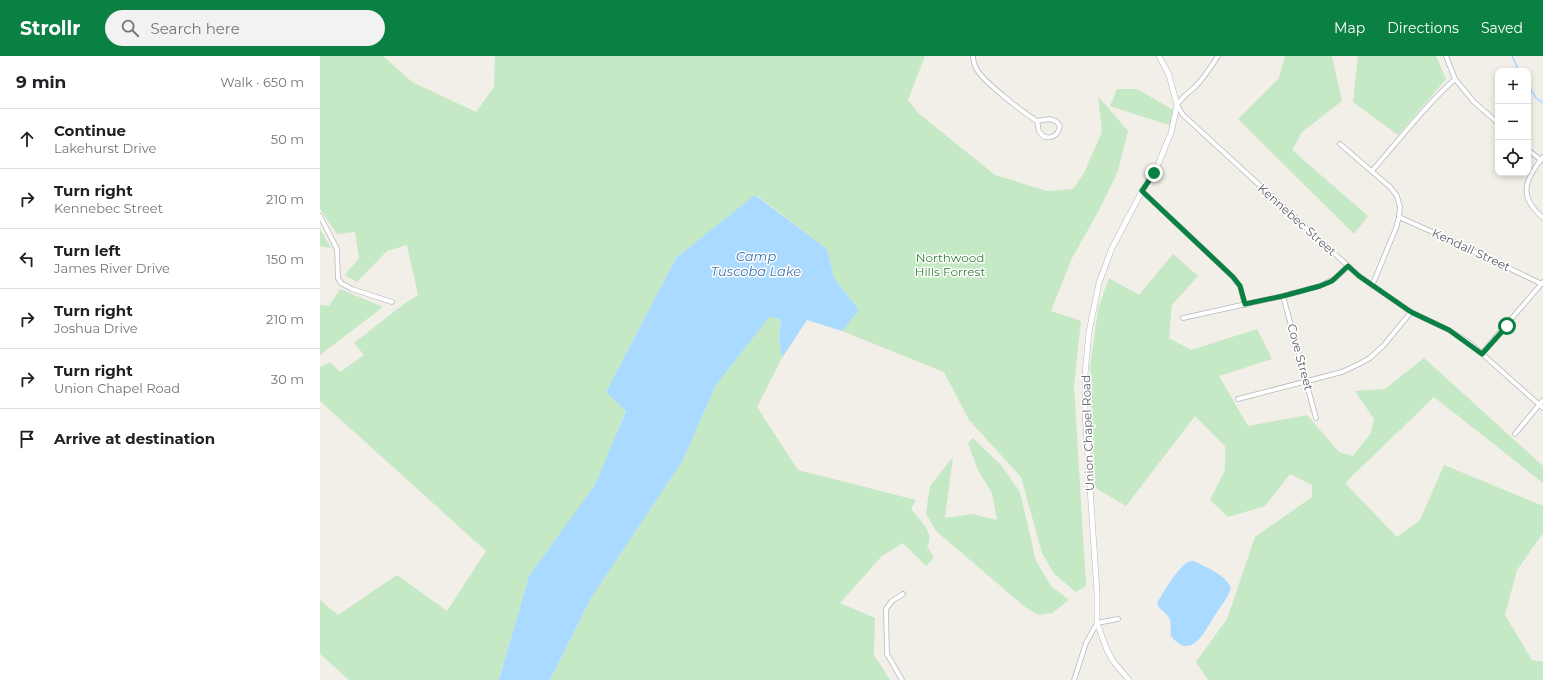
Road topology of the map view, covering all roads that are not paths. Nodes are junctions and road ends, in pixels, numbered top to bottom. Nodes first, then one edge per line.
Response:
1 (973, 56) edge
2 (1159, 56) edge
3 (1218, 56) edge
4 (1446, 56) edge
5 (1455, 79) junction
6 (1177, 105) junction
7 (1495, 120) edge
8 (1037, 121) junction
9 (1340, 144) dead end
10 (1531, 152) edge
11 (1542, 159) edge
12 (1372, 171) junction
13 (1142, 191) junction
14 (320, 216) edge
15 (1399, 217) junction
16 (1543, 218) edge
17 (1348, 266) junction
18 (1542, 283) edge
19 (1372, 286) junction
20 (1283, 296) junction
21 (392, 302) dead end
22 (1245, 304) junction
23 (1411, 312) junction
24 (1183, 318) dead end
25 (1482, 354) junction
26 (1306, 380) junction
27 (1238, 399) dead end
28 (1543, 400) edge
29 (1541, 406) edge
30 (1316, 418) dead end
31 (1515, 434) dead end
32 (903, 594) dead end
33 (1118, 619) dead end
34 (1097, 623) junction
35 (902, 680) edge
36 (1074, 680) edge
37 (1128, 680) edge

1 - 8 street
2 - 6 street, Union Chapel Road
3 - 6 street
4 - 5 street
5 - 7 street
5 - 12 street
6 - 13 street, Union Chapel Road
6 - 17 street, Kennebec Street
8 - 8 street
9 - 12 street
10 - 11 street
11 - 16 street
12 - 15 street
13 - 22 street
13 - 34 street, Union Chapel Road
14 - 21 street
15 - 18 street, Kendall Street
15 - 19 street
17 - 19 street, Kennebec Street
17 - 20 street
18 - 25 street
19 - 23 street, Kennebec Street
20 - 22 street
20 - 26 street, Cove Street
22 - 24 street
23 - 25 street, Kennebec Street
23 - 26 street
25 - 29 street, Kennebec Street
26 - 27 street
26 - 30 street, Cove Street
28 - 29 street
29 - 31 street
32 - 35 street
33 - 34 street
34 - 36 street
34 - 37 street, Union Chapel Road

